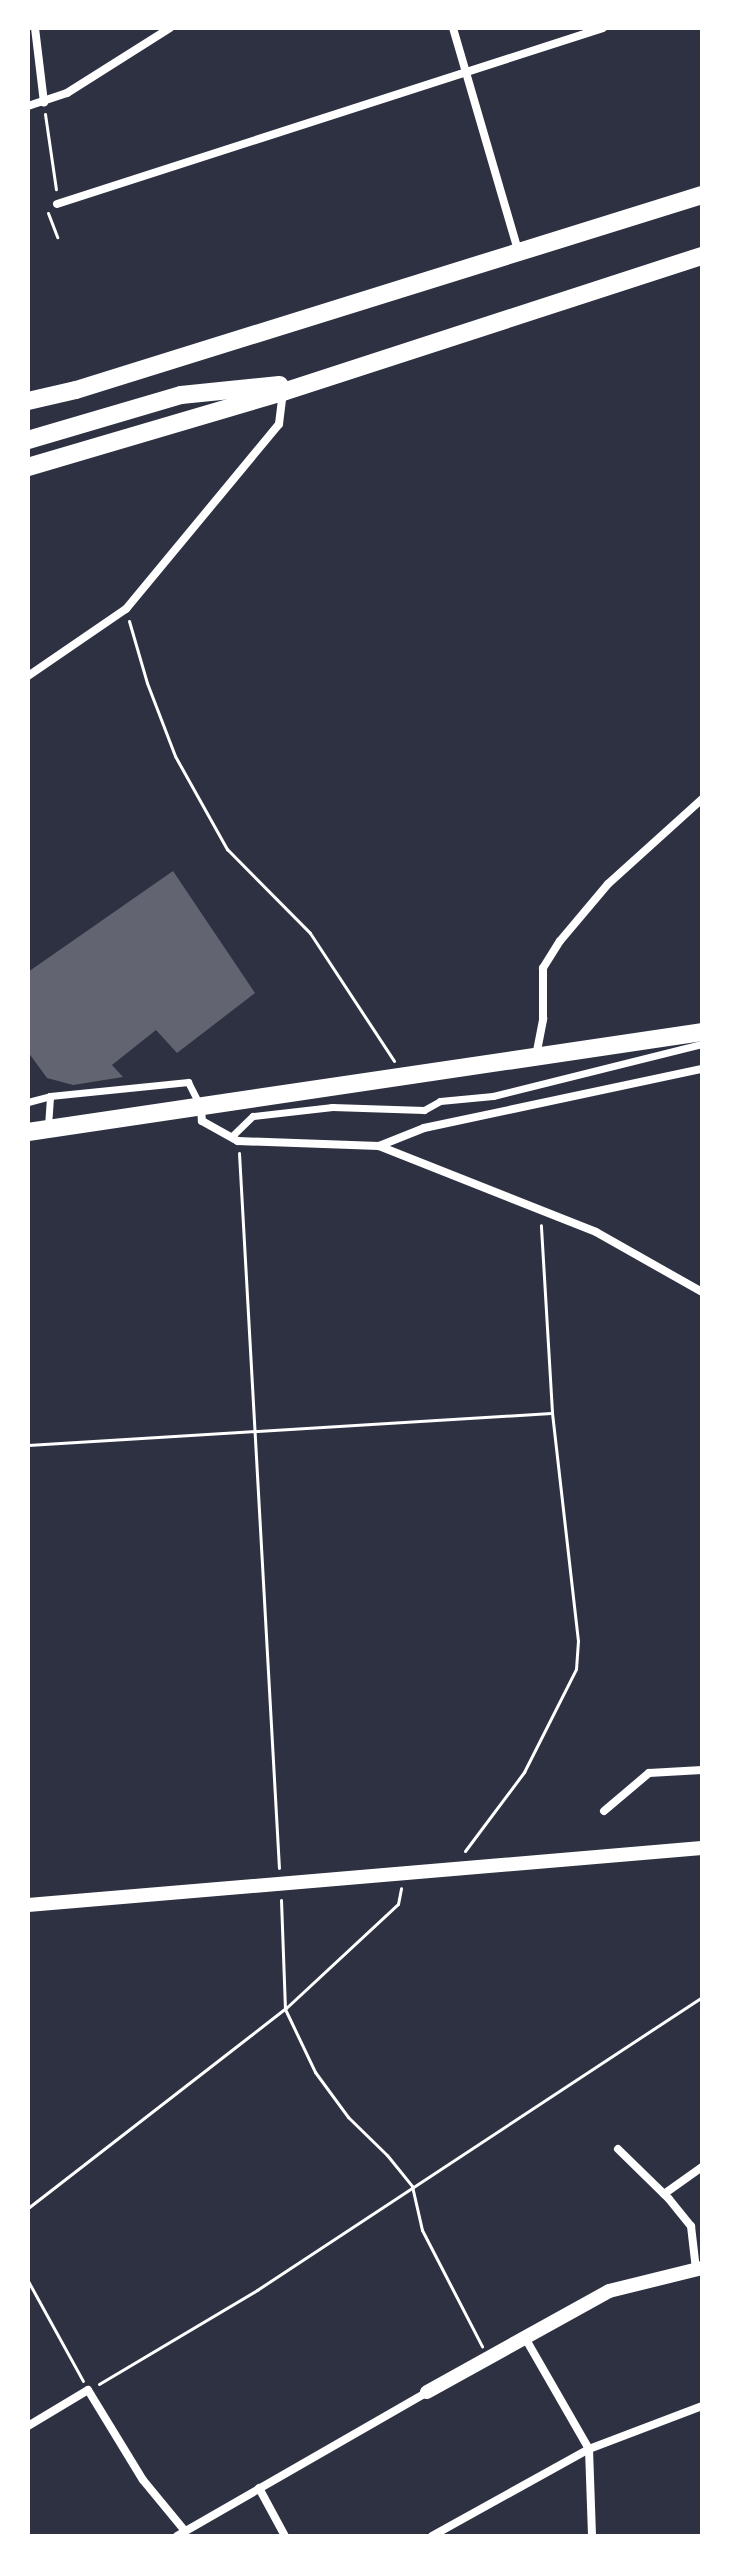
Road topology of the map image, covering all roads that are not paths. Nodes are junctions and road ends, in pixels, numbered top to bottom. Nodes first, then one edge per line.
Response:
1 (35, 28) edge
2 (170, 28) edge
3 (453, 28) edge
4 (603, 28) edge
5 (466, 70) junction
6 (44, 102) junction
7 (28, 106) edge
8 (702, 195) edge
9 (57, 204) road end
10 (673, 204) junction
11 (702, 204) edge
12 (518, 251) junction
13 (702, 256) edge
14 (317, 381) junction
15 (283, 392) junction
16 (28, 401) edge
17 (28, 440) edge
18 (28, 467) edge
19 (28, 676) edge
20 (702, 799) edge
21 (702, 1032) edge
22 (702, 1044) edge
23 (536, 1056) junction
24 (702, 1069) edge
25 (50, 1096) junction
26 (28, 1102) edge
27 (201, 1107) junction
28 (48, 1128) junction
29 (28, 1132) edge
30 (235, 1139) junction
31 (379, 1146) junction
32 (702, 1292) edge
33 (702, 1770) edge
34 (604, 1811) dead end
35 (702, 1848) edge
36 (28, 1905) edge
37 (618, 2149) dead end
38 (702, 2167) edge
39 (664, 2194) junction
40 (699, 2269) edge
41 (524, 2336) junction
42 (427, 2392) joint
43 (702, 2406) edge
44 (28, 2426) edge
45 (589, 2449) junction
46 (259, 2488) junction
47 (181, 2533) edge
48 (285, 2536) edge
49 (432, 2536) edge
50 (592, 2536) edge

1 - 6 street
2 - 6 street
3 - 5 street
4 - 5 street
5 - 9 street
5 - 12 street
6 - 7 street
8 - 10 highway
10 - 11 highway
10 - 12 highway
12 - 16 highway
13 - 14 highway
14 - 15 highway
14 - 17 highway
15 - 18 highway
15 - 19 street
20 - 23 street
21 - 23 highway
22 - 30 street
23 - 27 highway
24 - 31 street
25 - 26 street
25 - 27 street
25 - 28 street
27 - 28 highway
27 - 30 street
28 - 29 highway
30 - 31 street
31 - 32 street
33 - 34 street
35 - 36 street
37 - 39 street
38 - 39 street
39 - 40 street
40 - 41 street
41 - 42 street
41 - 45 street
42 - 46 street
43 - 45 street
44 - 47 street
45 - 49 street
45 - 50 street
46 - 47 street
46 - 48 street

